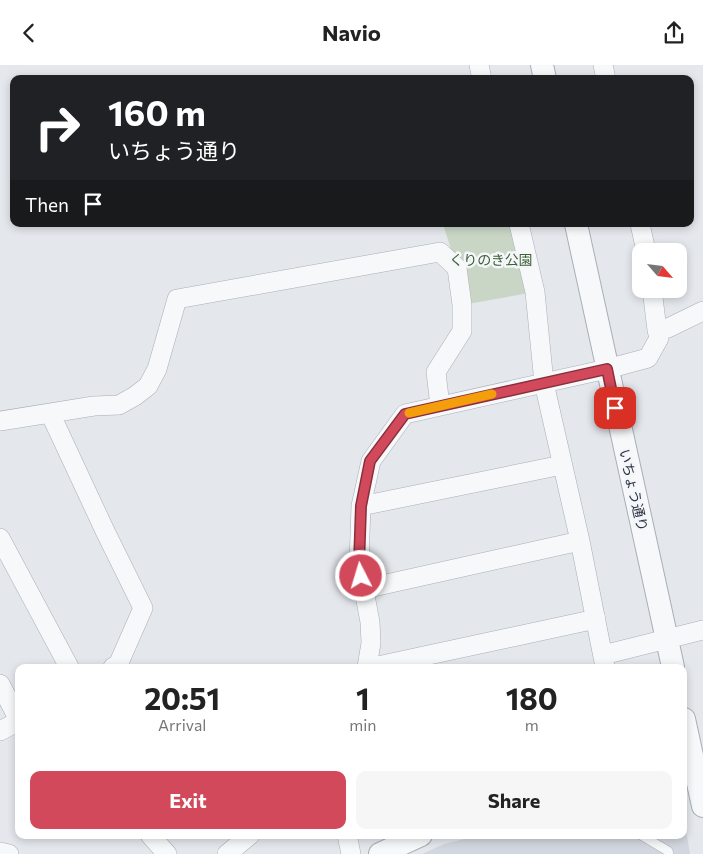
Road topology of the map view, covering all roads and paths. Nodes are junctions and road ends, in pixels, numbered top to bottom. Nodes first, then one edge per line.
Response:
1 (520, 227) edge
2 (577, 227) edge
3 (641, 227) edge
4 (644, 243) edge
5 (653, 298) edge
6 (703, 311) edge
7 (657, 330) junction
8 (607, 369) junction
9 (544, 383) junction
10 (440, 406) junction
11 (50, 413) junction
12 (0, 421) edge
13 (562, 465) junction
14 (361, 506) junction
15 (0, 538) edge
16 (580, 541) junction
17 (364, 589) junction
18 (596, 619) junction
19 (703, 630) edge
20 (667, 639) junction
21 (604, 661) edge
22 (67, 664) edge
23 (118, 664) edge
24 (368, 664) edge
25 (387, 664) edge
26 (672, 664) edge
27 (0, 684) edge
28 (15, 712) edge
29 (15, 722) edge
30 (0, 731) edge
31 (687, 750) edge
32 (689, 771) edge
33 (703, 806) edge
34 (154, 839) edge
35 (244, 839) edge
36 (348, 839) edge
37 (412, 839) edge
38 (647, 839) edge
39 (0, 852) edge
40 (9, 854) edge
41 (167, 854) edge
42 (227, 854) edge
43 (351, 854) edge
44 (380, 854) edge
45 (669, 854) edge

1 - 9 street
2 - 8 street, いちょう通り
3 - 4 street
5 - 7 street
6 - 7 street
7 - 8 street
8 - 9 street
8 - 20 street, いちょう通り
9 - 10 street
9 - 13 street
10 - 11 street
10 - 14 street
11 - 12 street
11 - 23 street
13 - 14 street
13 - 16 street
14 - 17 street
15 - 22 street
16 - 17 street
16 - 18 street
17 - 24 street
18 - 21 street
18 - 25 street
19 - 20 street
20 - 21 street
20 - 26 street, いちょう通り
27 - 28 street
29 - 30 street
31 - 32 street
32 - 33 street
34 - 41 street
35 - 42 street
36 - 43 street
37 - 44 street
38 - 45 lane
39 - 40 street

